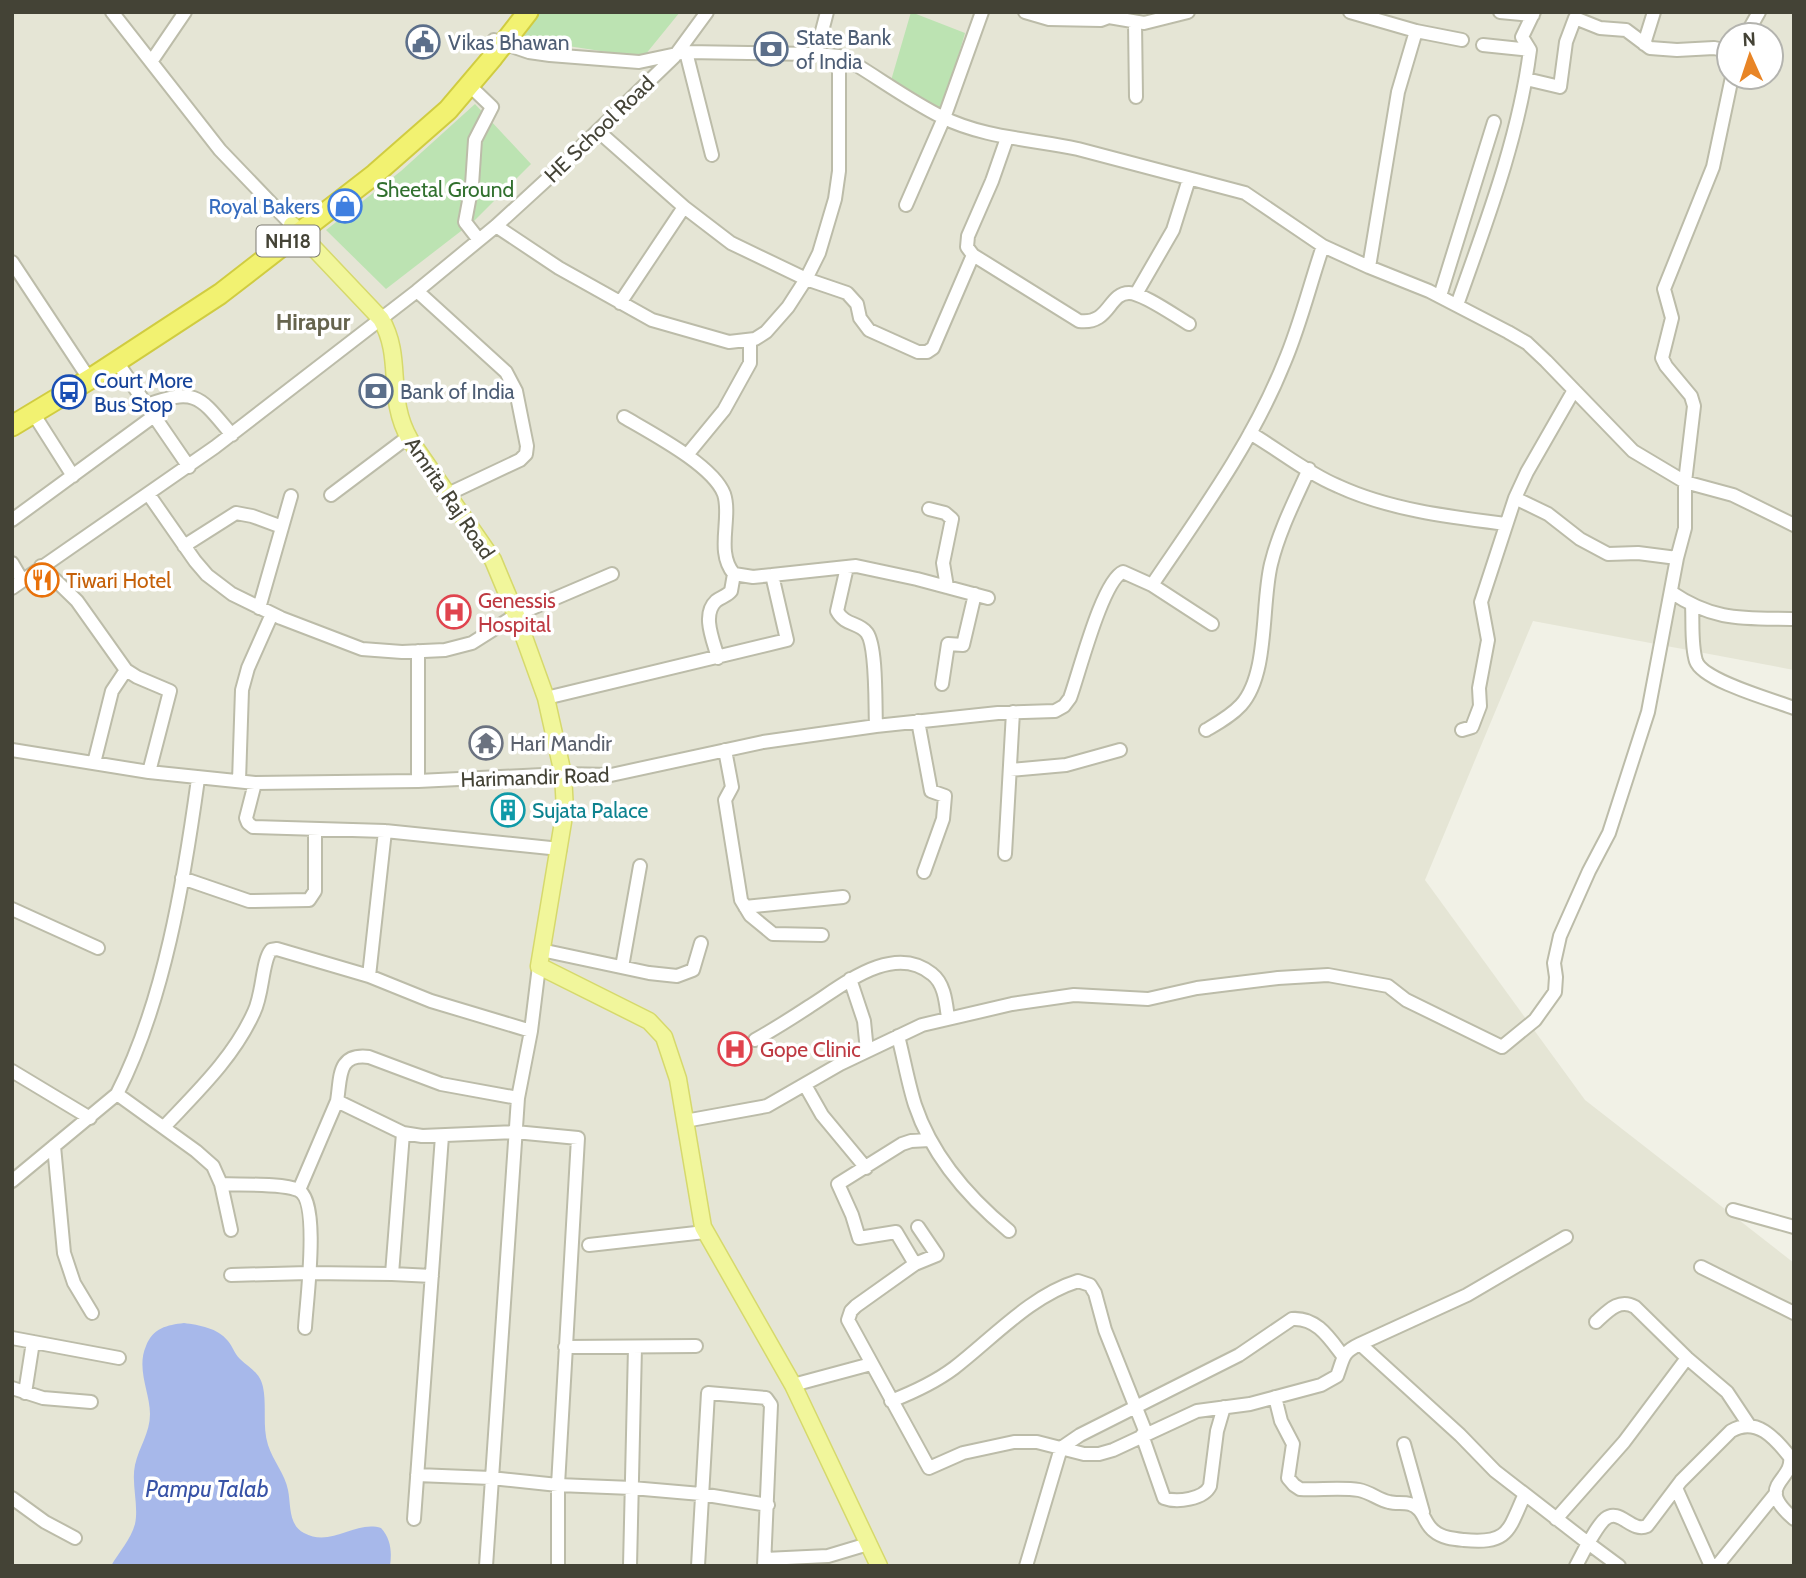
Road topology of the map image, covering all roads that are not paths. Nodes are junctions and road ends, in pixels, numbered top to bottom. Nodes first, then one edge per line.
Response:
1 (112, 12) edge
2 (186, 12) edge
3 (515, 12) edge
4 (528, 12) edge
5 (707, 12) edge
6 (827, 12) edge
7 (982, 12) edge
8 (1025, 12) edge
9 (1188, 12) edge
10 (1349, 12) edge
11 (1500, 12) edge
12 (1654, 12) edge
13 (1533, 14) edge
14 (1110, 15) edge
15 (1135, 22) junction
16 (1416, 31) junction
17 (1462, 40) dead end
18 (499, 42) junction
19 (1644, 44) junction
20 (1483, 45) dead end
21 (1715, 49) edge
22 (1530, 50) junction
23 (816, 54) junction
24 (680, 55) junction
25 (839, 57) junction
26 (151, 62) junction
27 (1526, 79) junction
28 (470, 86) junction
29 (1729, 91) edge
30 (1136, 97) dead end
31 (944, 118) junction
32 (1493, 122) dead end
33 (598, 131) junction
34 (1007, 138) junction
35 (712, 155) dead end
36 (1189, 179) junction
37 (906, 205) dead end
38 (684, 207) junction
39 (496, 226) junction
40 (295, 229) junction
41 (480, 240) junction
42 (1323, 246) junction
43 (972, 255) junction
44 (12, 262) edge
45 (1369, 267) junction
46 (806, 279) junction
47 (418, 291) junction
48 (1136, 294) junction
49 (1440, 296) junction
50 (620, 303) junction
51 (1457, 305) junction
52 (381, 319) junction
53 (1189, 324) dead end
54 (750, 340) junction
55 (117, 362) junction
56 (88, 374) junction
57 (1574, 390) junction
58 (151, 410) junction
59 (33, 413) junction
60 (12, 414) edge
61 (624, 417) dead end
62 (12, 426) edge
63 (1250, 433) junction
64 (232, 435) junction
65 (408, 437) junction
66 (687, 455) junction
67 (189, 467) junction
68 (1309, 469) junction
69 (73, 476) junction
70 (1685, 482) junction
71 (448, 494) junction
72 (149, 495) junction
73 (331, 495) dead end
74 (291, 496) dead end
75 (1515, 498) junction
76 (929, 509) dead end
77 (12, 520) edge
78 (1506, 524) junction
79 (1794, 525) edge
80 (282, 527) junction
81 (184, 546) junction
82 (1677, 558) junction
83 (12, 563) edge
84 (41, 566) junction
85 (847, 567) junction
86 (612, 574) dead end
87 (734, 574) junction
88 (772, 575) junction
89 (17, 584) edge
90 (1152, 585) junction
91 (947, 587) junction
92 (1671, 592) junction
93 (975, 594) junction
94 (988, 598) dead end
95 (1692, 606) junction
96 (259, 608) junction
97 (272, 614) junction
98 (516, 615) junction
99 (1794, 619) edge
100 (1212, 624) dead end
101 (418, 651) junction
102 (718, 658) junction
103 (126, 670) junction
104 (942, 684) dead end
105 (546, 698) junction
106 (1794, 708) edge
107 (1013, 712) junction
108 (918, 721) junction
109 (876, 726) junction
110 (1206, 730) dead end
111 (1462, 730) dead end
112 (12, 750) edge
113 (725, 750) junction
114 (1120, 750) dead end
115 (94, 763) junction
116 (1010, 770) junction
117 (149, 772) junction
118 (563, 774) junction
119 (198, 779) junction
120 (239, 781) junction
121 (418, 781) junction
122 (255, 783) junction
123 (315, 830) junction
124 (385, 831) junction
125 (560, 849) junction
126 (1005, 854) dead end
127 (640, 866) dead end
128 (923, 872) dead end
129 (182, 878) junction
130 (843, 897) dead end
131 (745, 907) junction
132 (12, 909) edge
133 (822, 935) dead end
134 (701, 943) dead end
135 (98, 948) dead end
136 (541, 950) junction
137 (539, 966) junction
138 (622, 967) junction
139 (369, 975) junction
140 (850, 979) junction
141 (948, 1018) junction
142 (531, 1031) junction
143 (898, 1036) junction
144 (755, 1040) dead end
145 (867, 1051) junction
146 (12, 1071) edge
147 (805, 1085) junction
148 (117, 1094) junction
149 (518, 1098) junction
150 (337, 1101) junction
151 (89, 1118) junction
152 (685, 1121) junction
153 (164, 1127) junction
154 (515, 1132) junction
155 (403, 1133) junction
156 (442, 1136) junction
157 (930, 1140) junction
158 (54, 1146) junction
159 (866, 1168) junction
160 (12, 1181) edge
161 (221, 1184) junction
162 (299, 1190) junction
163 (1733, 1210) dead end
164 (918, 1227) dead end
165 (1794, 1227) edge
166 (231, 1230) dead end
167 (1009, 1231) dead end
168 (705, 1232) junction
169 (1566, 1237) dead end
170 (589, 1245) dead end
171 (915, 1264) junction
172 (1701, 1267) dead end
173 (308, 1273) junction
174 (231, 1275) dead end
175 (392, 1275) junction
176 (432, 1276) junction
177 (92, 1313) dead end
178 (1794, 1313) edge
179 (1596, 1322) dead end
180 (304, 1328) dead end
181 (12, 1338) edge
182 (33, 1342) junction
183 (1360, 1344) junction
184 (696, 1346) dead end
185 (565, 1347) junction
186 (635, 1347) junction
187 (1343, 1356) junction
188 (119, 1358) dead end
189 (1687, 1358) junction
190 (871, 1364) junction
191 (793, 1385) junction
192 (18, 1391) edge
193 (1275, 1397) junction
194 (891, 1401) junction
195 (91, 1402) dead end
196 (1136, 1405) junction
197 (1224, 1407) junction
198 (1749, 1425) junction
199 (1144, 1434) junction
200 (1404, 1444) dead end
201 (1061, 1448) junction
202 (1792, 1459) edge
203 (417, 1475) junction
204 (491, 1478) junction
205 (558, 1485) junction
206 (632, 1488) junction
207 (1676, 1488) junction
208 (1776, 1493) junction
209 (701, 1494) junction
210 (1524, 1496) junction
211 (12, 1498) edge
212 (768, 1505) junction
213 (1423, 1512) junction
214 (414, 1519) dead end
215 (1556, 1519) junction
216 (1794, 1519) edge
217 (75, 1538) dead end
218 (1588, 1543) junction
219 (868, 1544) junction
220 (765, 1562) edge
221 (486, 1566) edge
222 (558, 1566) edge
223 (630, 1566) edge
224 (698, 1566) edge
225 (879, 1566) edge
226 (1026, 1566) edge
227 (1576, 1566) edge
228 (1619, 1566) edge
229 (1711, 1566) edge
230 (1717, 1566) edge

1 - 26 street
2 - 26 street
3 - 18 highway, NH18
4 - 18 highway, NH18
5 - 24 street, HE School Road
6 - 23 street
7 - 31 street
8 - 14 street
9 - 15 street
10 - 16 street
11 - 13 street
12 - 19 street
13 - 22 street
14 - 15 street
15 - 30 street
16 - 17 street
16 - 45 street
18 - 24 street
18 - 28 highway, NH18
18 - 40 highway, NH18
19 - 21 street
19 - 27 street
20 - 22 street
22 - 27 street
23 - 24 street
23 - 25 street
24 - 33 street, HE School Road
24 - 35 street
25 - 31 street
25 - 46 street
26 - 40 street
27 - 51 street
28 - 40 highway, NH18
28 - 41 street
29 - 70 street
31 - 34 street
31 - 37 street
32 - 49 street
33 - 38 street
33 - 39 street, HE School Road
34 - 36 street
34 - 43 street
36 - 42 street
36 - 48 street
38 - 46 street
38 - 50 street
39 - 41 street, HE School Road
39 - 50 street
40 - 52 main road, Amrita Raj Road
40 - 55 highway, NH18
40 - 56 highway, NH18
41 - 47 street, HE School Road
42 - 45 street
42 - 63 street
43 - 46 street
43 - 48 street
44 - 56 street
45 - 49 street
46 - 54 street
47 - 52 street, HE School Road
47 - 71 street
48 - 53 street
49 - 51 street
50 - 54 street
51 - 57 street
52 - 64 street, HE School Road
52 - 65 main road, Amrita Raj Road
54 - 66 street
55 - 56 highway, NH18
55 - 58 street
56 - 59 highway, NH18
56 - 60 highway, NH18
57 - 70 street
57 - 75 street
58 - 64 street
58 - 67 street
58 - 69 street
59 - 62 highway, NH18
59 - 69 street
61 - 66 street
63 - 68 street
63 - 90 street
64 - 67 street, HE School Road
65 - 71 main road, Amrita Raj Road
65 - 73 street
66 - 87 street
67 - 72 street, HE School Road
68 - 78 street
68 - 110 street
69 - 77 street
70 - 79 street
70 - 82 street
71 - 98 main road, Amrita Raj Road
72 - 81 street
72 - 84 street, HE School Road
74 - 80 street
75 - 78 street
75 - 82 street
76 - 91 street
78 - 111 street
80 - 81 street
80 - 96 street
81 - 96 street
82 - 92 street
83 - 89 street
84 - 89 street, HE School Road
84 - 103 street
85 - 88 street
85 - 91 street
85 - 109 street
86 - 98 street
87 - 88 street
87 - 102 street
88 - 102 street
90 - 100 street
90 - 107 street, Harimandir Road
91 - 93 street
92 - 95 street
92 - 141 street
93 - 94 street
93 - 104 street
95 - 99 street
95 - 106 street
96 - 97 street
97 - 101 street
97 - 120 street
98 - 101 street
98 - 105 main road, Amrita Raj Road
101 - 121 street
102 - 105 street
103 - 115 street
103 - 117 street
105 - 118 main road, Amrita Raj Road
107 - 108 street, Harimandir Road
107 - 116 street
108 - 109 street, Harimandir Road
108 - 128 street
109 - 113 street, Harimandir Road
112 - 115 street, Harimandir Road
113 - 118 street, Harimandir Road
113 - 131 street
114 - 116 street
115 - 117 street, Harimandir Road
116 - 126 street
117 - 119 street, Harimandir Road
118 - 121 street, Harimandir Road
118 - 125 main road, Amrita Raj Road
119 - 120 street, Harimandir Road
119 - 129 street
120 - 122 street, Harimandir Road
121 - 122 street, Harimandir Road
122 - 123 street
123 - 124 street
123 - 129 street
124 - 125 street
124 - 139 street
125 - 136 main road, Amrita Raj Road
127 - 138 street
129 - 148 street
130 - 131 street
131 - 133 street
132 - 135 street
134 - 138 street
136 - 137 main road, Amrita Raj Road
136 - 138 street
137 - 142 street
137 - 152 main road
139 - 142 street
139 - 153 street
140 - 141 street
140 - 144 street
140 - 145 street
141 - 143 street
142 - 149 street
143 - 145 street
143 - 157 street
145 - 147 street
146 - 151 street
147 - 152 street
147 - 159 street
148 - 151 street
148 - 153 street
149 - 150 street
149 - 154 street
150 - 155 street
150 - 162 street
151 - 158 street
152 - 168 main road
153 - 161 street
154 - 156 street
154 - 185 street
154 - 204 street
155 - 156 street
155 - 175 street
156 - 176 street
157 - 159 street
157 - 167 street
158 - 160 street
158 - 177 street
159 - 171 street
161 - 162 street
161 - 166 street
162 - 173 street
163 - 165 street
164 - 171 street
168 - 170 street
168 - 191 main road
169 - 183 street
171 - 190 street
172 - 178 street
173 - 174 street
173 - 175 street
173 - 180 street
175 - 176 street
176 - 203 street
179 - 189 street
181 - 182 street
182 - 188 street
182 - 192 street
183 - 187 street
183 - 210 street
184 - 186 street
185 - 186 street
185 - 205 street
186 - 206 street
187 - 193 street
187 - 196 street
189 - 198 street
189 - 215 street
190 - 191 street
190 - 194 street
191 - 219 main road
192 - 195 street
193 - 197 street
193 - 213 street
194 - 196 street
194 - 201 street
196 - 199 street
196 - 201 street
197 - 199 street
197 - 199 street
198 - 202 street
198 - 207 street
199 - 201 street
200 - 213 street
201 - 226 street
202 - 208 street
203 - 204 street
203 - 214 street
204 - 205 street
204 - 221 street
205 - 206 street
205 - 222 street
206 - 209 street
206 - 223 street
207 - 218 street
207 - 229 street
208 - 216 street
208 - 230 street
209 - 212 street
209 - 212 street
209 - 224 street
210 - 213 street
210 - 215 street
211 - 217 street
212 - 220 street
215 - 218 street
218 - 227 street
218 - 228 street
219 - 220 street
219 - 225 main road

